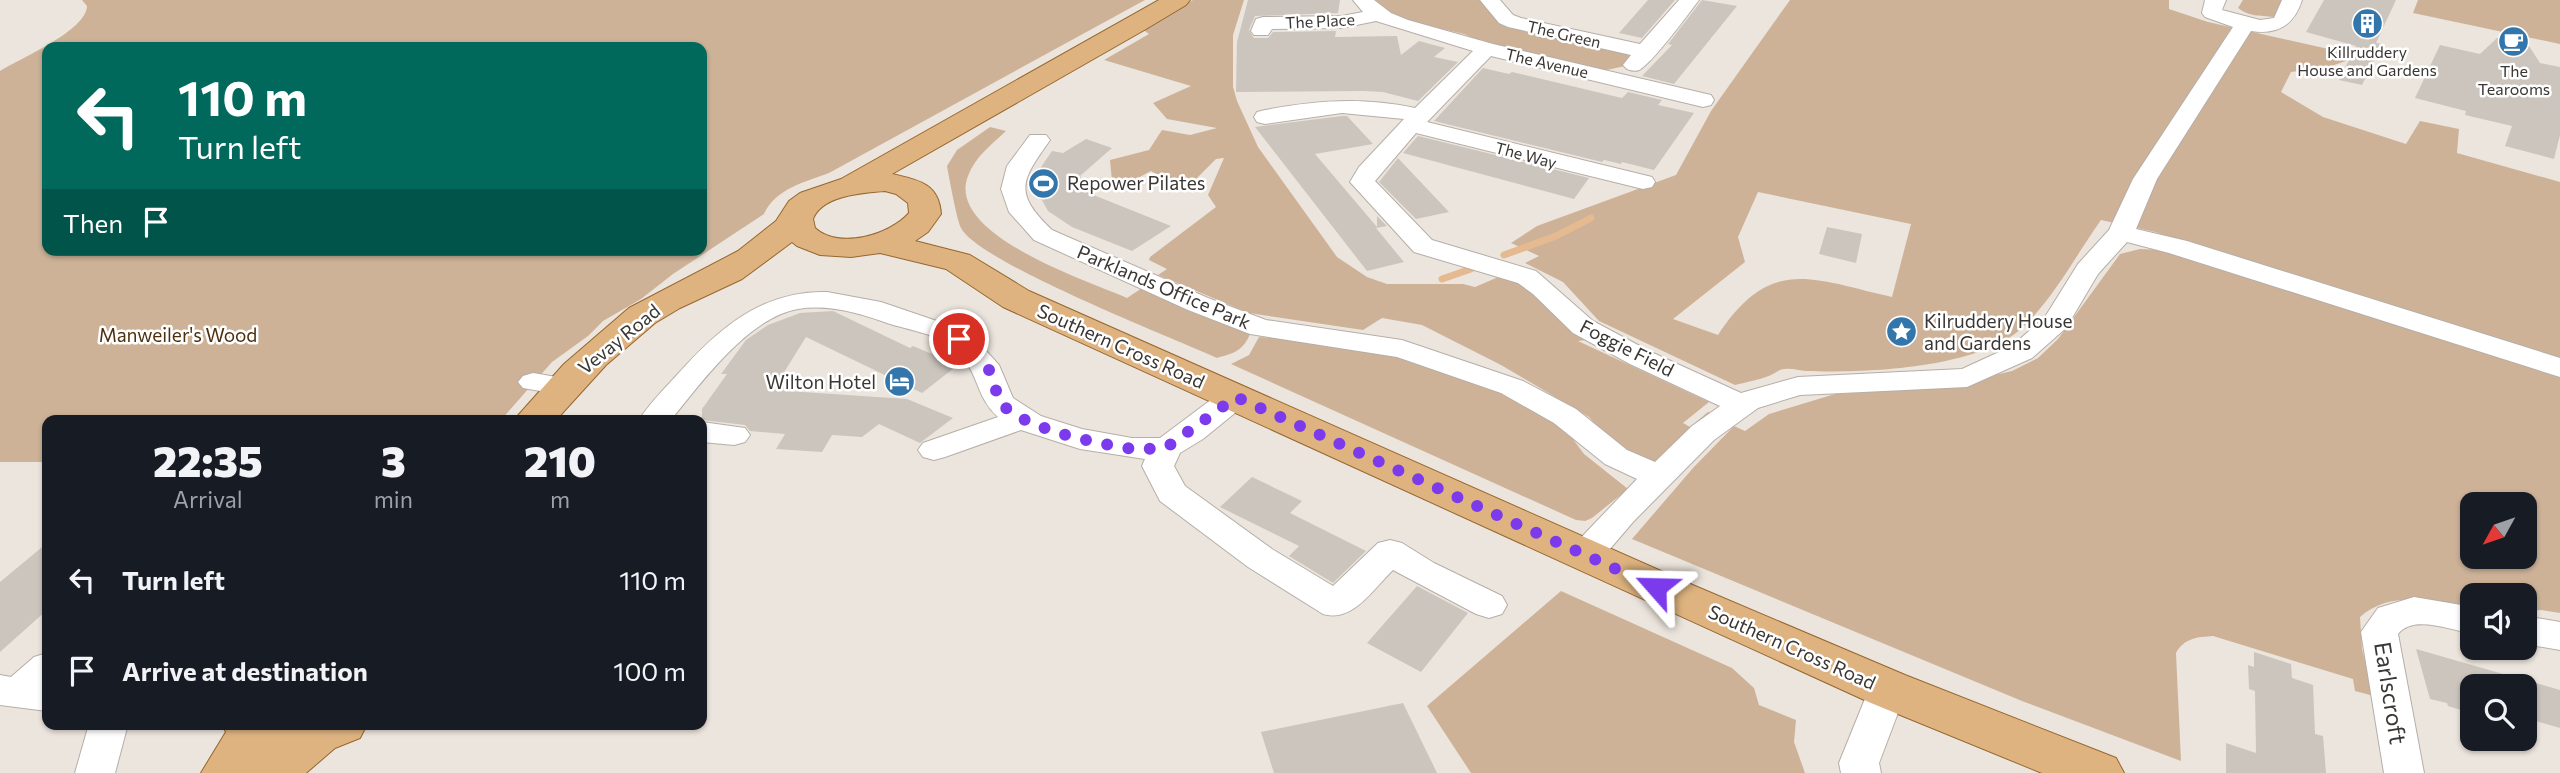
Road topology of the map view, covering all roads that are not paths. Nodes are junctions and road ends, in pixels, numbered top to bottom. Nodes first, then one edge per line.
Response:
1 (1177, 0) edge
2 (1490, 0) edge
3 (1689, 0) edge
4 (2216, 0) edge
5 (2292, 0) edge
6 (1369, 7) edge
7 (1262, 24) dead end
8 (2245, 24) junction
9 (1481, 46) junction
10 (1647, 52) junction
11 (1620, 81) junction
12 (1703, 100) dead end
13 (1265, 117) dead end
14 (1415, 121) junction
15 (945, 131) junction
16 (1038, 140) dead end
17 (853, 184) junction
18 (1624, 185) dead end
19 (921, 203) junction
20 (796, 220) junction
21 (2121, 233) junction
22 (881, 243) junction
23 (839, 247) junction
24 (1445, 253) joint
25 (958, 262) junction
26 (719, 277) junction
27 (2560, 369) edge
28 (1236, 397) junction
29 (1740, 404) junction
30 (536, 415) edge
31 (658, 415) edge
32 (1023, 419) junction
33 (707, 432) edge
34 (734, 435) dead end
35 (1167, 447) junction
36 (934, 450) dead end
37 (1661, 477) junction
38 (1585, 555) junction
39 (1489, 605) dead end
40 (2460, 619) edge
41 (2537, 632) edge
42 (2560, 636) edge
43 (42, 672) edge
44 (1888, 689) junction
45 (22, 693) edge
46 (107, 730) edge
47 (324, 730) edge
48 (257, 743) edge
49 (95, 773) edge
50 (227, 773) edge
51 (1861, 773) edge
52 (2098, 773) edge
53 (2404, 773) edge

1 - 15 main road
2 - 10 street, The Green
3 - 10 street
4 - 8 street
5 - 8 street
6 - 7 street, The Place
6 - 9 street, The Avenue
8 - 21 street
9 - 11 street, The Avenue
9 - 14 street, The Avenue
10 - 11 street
11 - 12 street, The Avenue
13 - 14 street, The Way
14 - 18 street, The Way
14 - 24 street, The Avenue
15 - 17 main road
15 - 19 main road
16 - 37 street, Parklands Office Park
17 - 19 main road
17 - 20 main road, Vevay Road
19 - 22 main road
19 - 25 main road, Southern Cross Road
20 - 23 main road
20 - 26 main road, Vevay Road
21 - 27 street
21 - 29 street
22 - 23 main road
22 - 25 main road, Southern Cross Road
23 - 26 main road, Vevay Road
24 - 29 street, Foggie Field
25 - 28 main road, Southern Cross Road
26 - 30 main road, Vevay Road
28 - 35 street
28 - 38 main road, Southern Cross Road
29 - 37 street
31 - 32 street
32 - 35 street
32 - 36 street
33 - 34 street
35 - 39 street
37 - 38 street
38 - 44 main road, Southern Cross Road
40 - 53 street, Earlscroft
41 - 42 street
43 - 45 street
44 - 51 street
44 - 52 main road, Southern Cross Road
46 - 49 street
47 - 48 main road
48 - 50 main road

